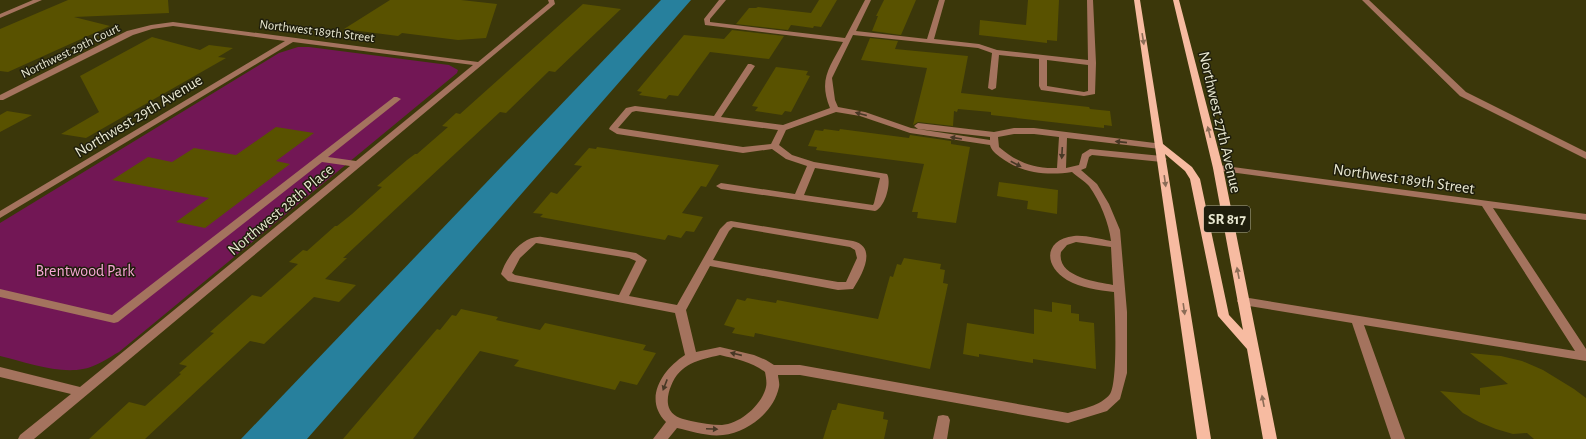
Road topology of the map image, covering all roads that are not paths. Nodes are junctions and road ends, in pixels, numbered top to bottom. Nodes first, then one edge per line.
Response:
1 (39, 0) edge
2 (551, 0) edge
3 (723, 0) edge
4 (868, 0) edge
5 (942, 0) edge
6 (1090, 0) edge
7 (1137, 0) edge
8 (1176, 0) edge
9 (1365, 0) edge
10 (0, 16) edge
11 (151, 27) joint
12 (852, 32) junction
13 (291, 40) junction
14 (848, 40) junction
15 (930, 41) junction
16 (996, 52) junction
17 (1043, 57) junction
18 (1092, 63) junction
19 (479, 64) junction
20 (751, 66) dead end
21 (992, 88) dead end
22 (0, 98) edge
23 (397, 99) dead end
24 (835, 109) junction
25 (716, 118) junction
26 (783, 128) junction
27 (1063, 136) junction
28 (994, 139) junction
29 (774, 146) junction
30 (1160, 146) junction
31 (1586, 156) edge
32 (320, 159) junction
33 (1162, 159) junction
34 (358, 164) junction
35 (812, 165) junction
36 (1218, 168) junction
37 (1061, 170) junction
38 (1075, 170) junction
39 (721, 186) dead end
40 (798, 197) junction
41 (1486, 204) junction
42 (0, 215) edge
43 (1586, 217) edge
44 (1116, 245) junction
45 (707, 262) junction
46 (1119, 289) junction
47 (0, 293) edge
48 (622, 299) junction
49 (1243, 301) junction
50 (680, 310) junction
51 (1356, 319) junction
52 (1253, 348) junction
53 (691, 357) junction
54 (1586, 357) edge
55 (771, 370) junction
56 (0, 372) edge
57 (82, 392) junction
58 (943, 420) dead end
59 (674, 422) junction
60 (25, 439) edge
61 (660, 439) edge
62 (940, 439) edge
63 (1204, 439) edge
64 (1270, 439) edge
65 (1398, 439) edge

1 - 10 street
2 - 19 street, Northwest 28th Place
3 - 14 street
4 - 12 street
5 - 15 street
6 - 18 street
7 -> 30 main road
36 -> 8 main road, Northwest 27th Avenue / SR 817
9 - 31 street
11 - 13 street, Northwest 189th Street
11 - 22 street, Northwest 29th Court
12 - 14 street
12 - 15 street
13 - 19 street, Northwest 189th Street
13 - 42 street, Northwest 29th Avenue
14 - 24 street
15 - 16 street
16 - 17 street
16 - 21 street
17 - 18 street
17 - 18 street
19 - 34 street, Northwest 28th Place
20 - 25 street
23 - 32 street
24 - 26 street
28 -> 24 street
25 - 26 street
25 - 29 street
26 - 29 street
27 - 28 street
30 -> 27 street
27 -> 37 street
28 -> 37 street
29 - 35 street
30 - 33 main road
30 - 52 main road
32 - 34 street
32 - 47 street
33 - 38 street
33 -> 63 main road
34 - 57 street, Northwest 28th Place
35 - 40 street
35 - 40 street
36 - 41 street, Northwest 189th Street
49 -> 36 main road, Northwest 27th Avenue / SR 817
37 - 38 street
38 - 44 street
39 - 40 street
41 - 43 street, Northwest 189th Street
41 - 54 street
44 - 46 street
44 - 46 street
45 - 45 street
45 - 50 street
46 - 55 street
48 - 48 street
48 - 50 street
49 - 51 street
49 - 52 main road, Northwest 27th Avenue / SR 817
50 - 53 street
51 - 54 street
51 - 65 street
64 -> 52 main road, Northwest 27th Avenue / SR 817
55 -> 53 street
53 -> 59 street
59 -> 55 street
56 - 57 street
57 - 60 street, Northwest 28th Place
58 - 62 street
59 - 61 street

